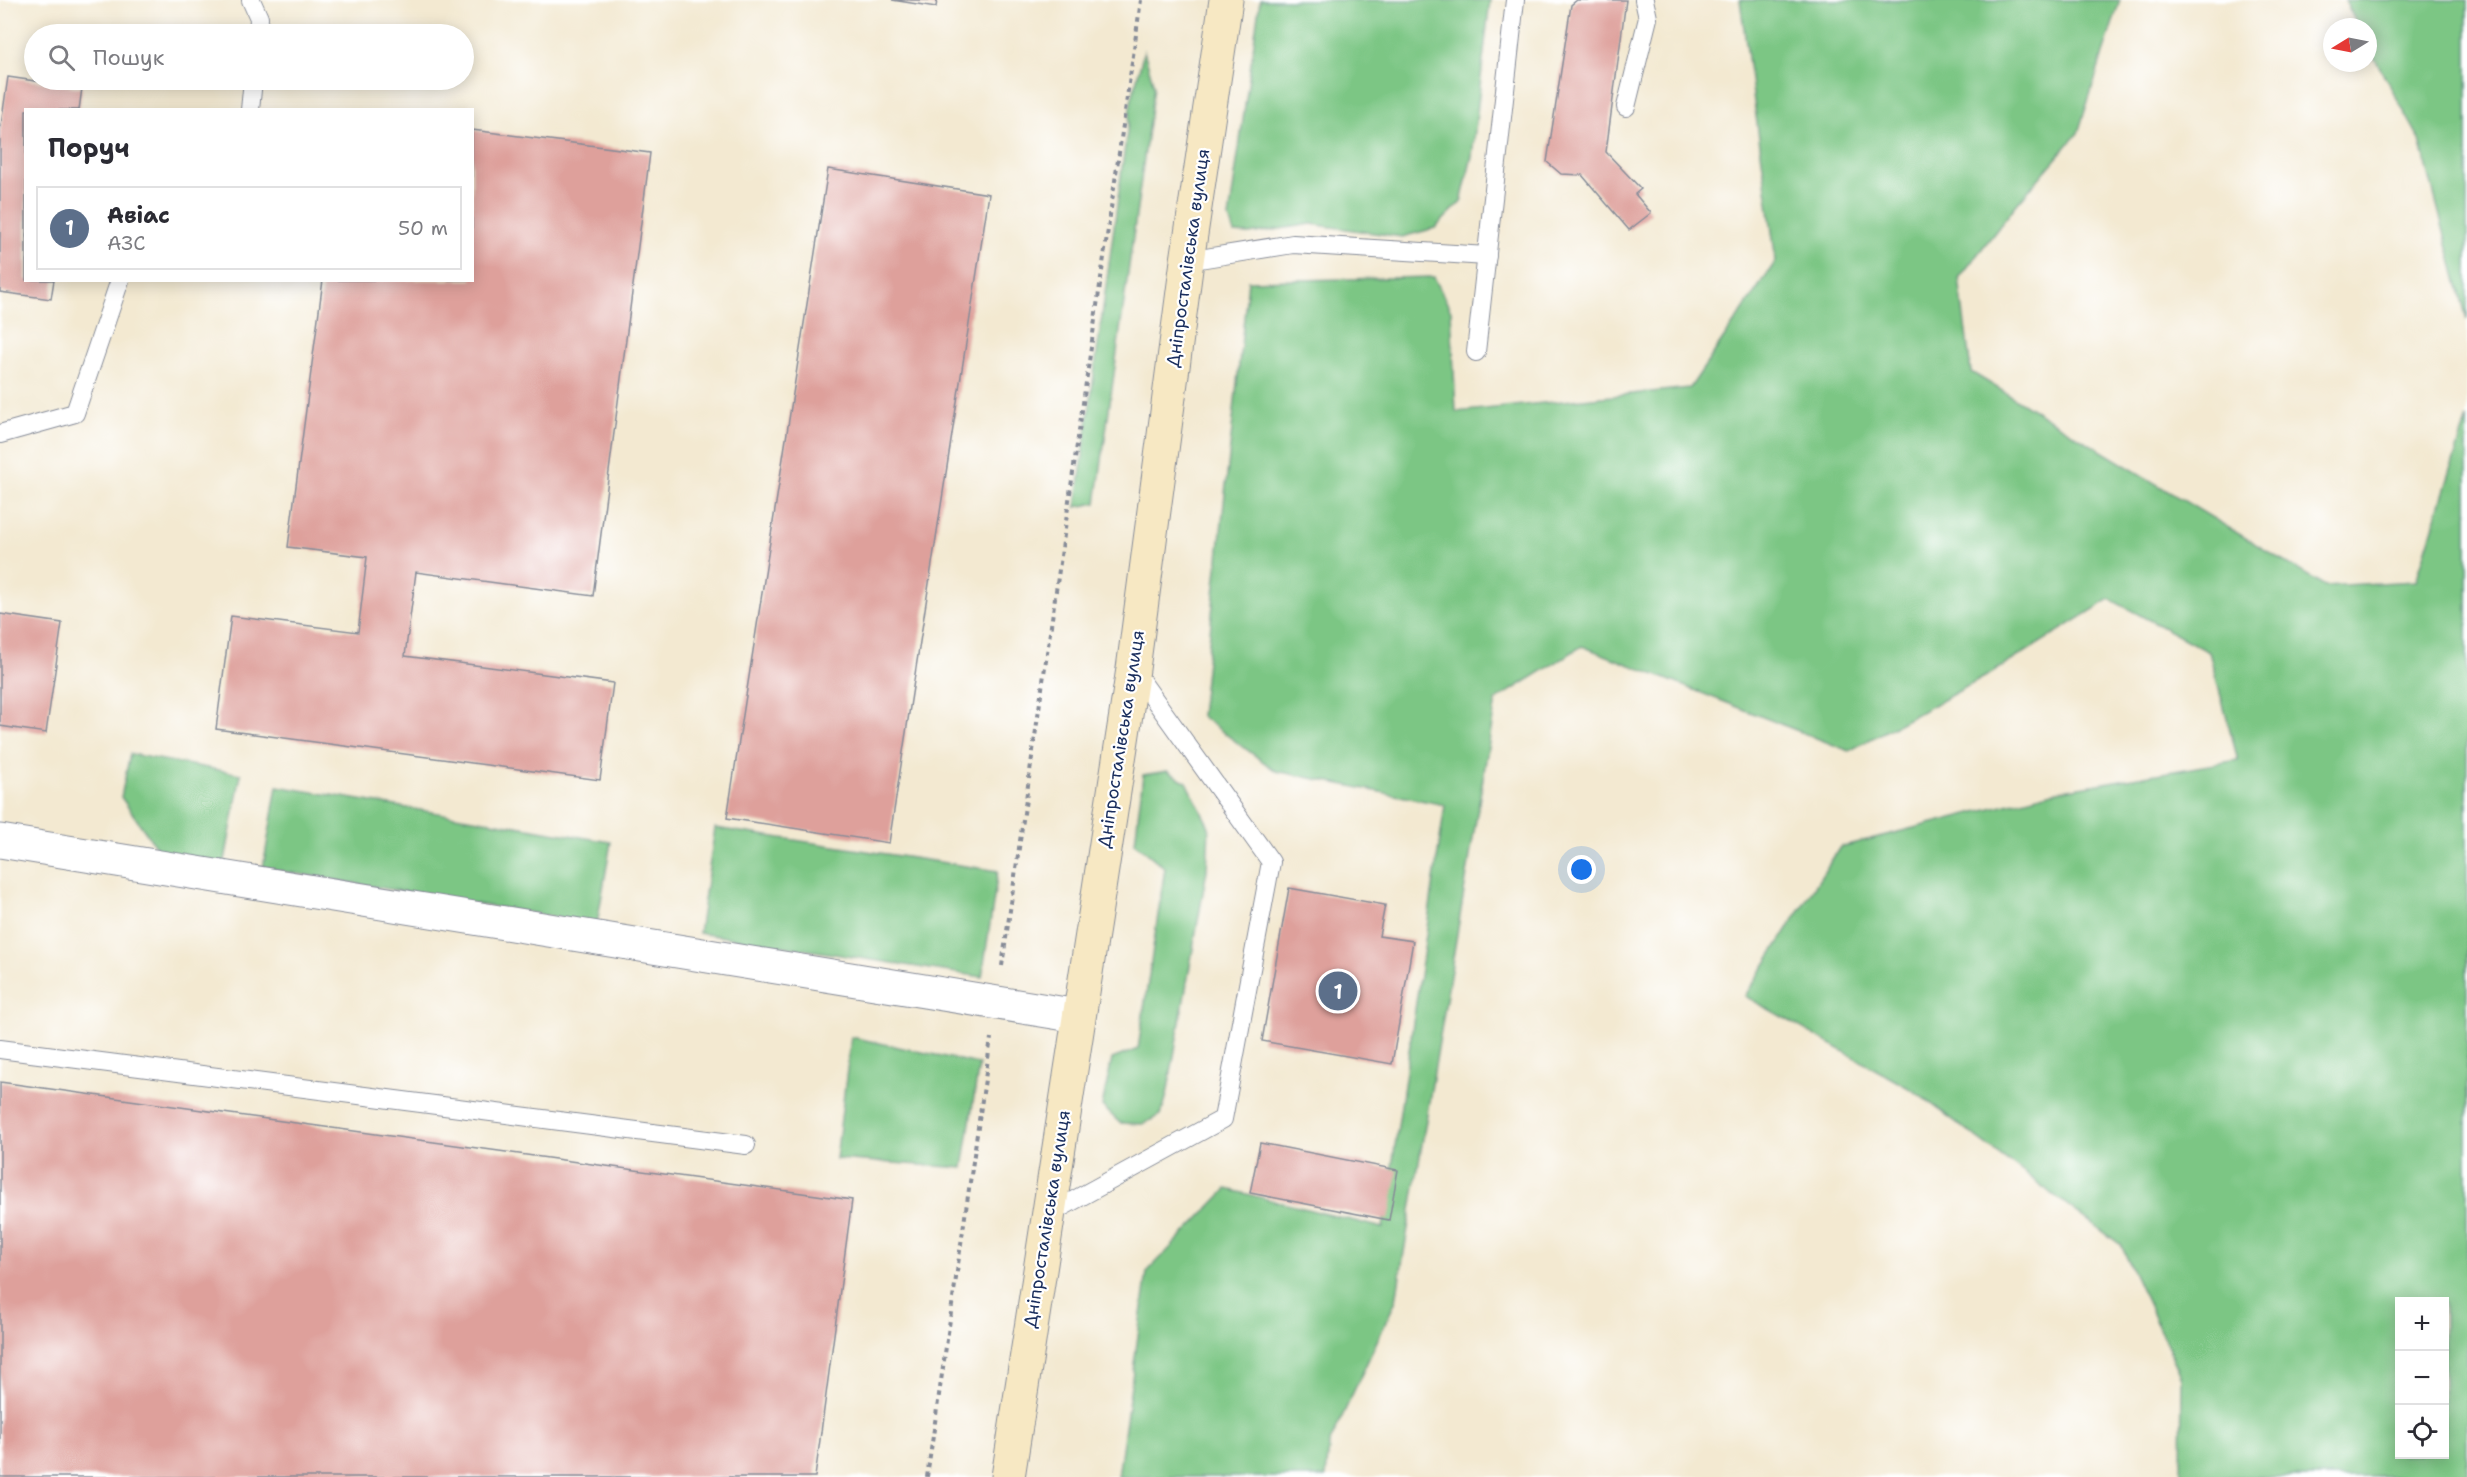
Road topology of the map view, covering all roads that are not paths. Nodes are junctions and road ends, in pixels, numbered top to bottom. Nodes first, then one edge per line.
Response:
1 (251, 0) edge
2 (1226, 0) edge
3 (1515, 0) edge
4 (1644, 0) edge
5 (259, 24) edge
6 (252, 90) edge
7 (1626, 107) dead end
8 (250, 108) edge
9 (1487, 256) junction
10 (1187, 261) junction
11 (119, 282) edge
12 (1476, 352) dead end
13 (0, 434) edge
14 (1132, 669) junction
15 (0, 842) edge
16 (1078, 1016) junction
17 (0, 1049) edge
18 (746, 1145) dead end
19 (1047, 1215) junction
20 (1008, 1477) edge

1 - 5 lane
2 - 10 street, Дніпросталівська вулиця
3 - 9 lane
4 - 7 lane
6 - 8 lane
9 - 10 lane
9 - 12 lane
10 - 14 street, Дніпросталівська вулиця
11 - 13 lane
14 - 16 street, Дніпросталівська вулиця
14 - 19 lane
15 - 16 street
16 - 19 street, Дніпросталівська вулиця
17 - 18 lane
19 - 20 street, Дніпросталівська вулиця

